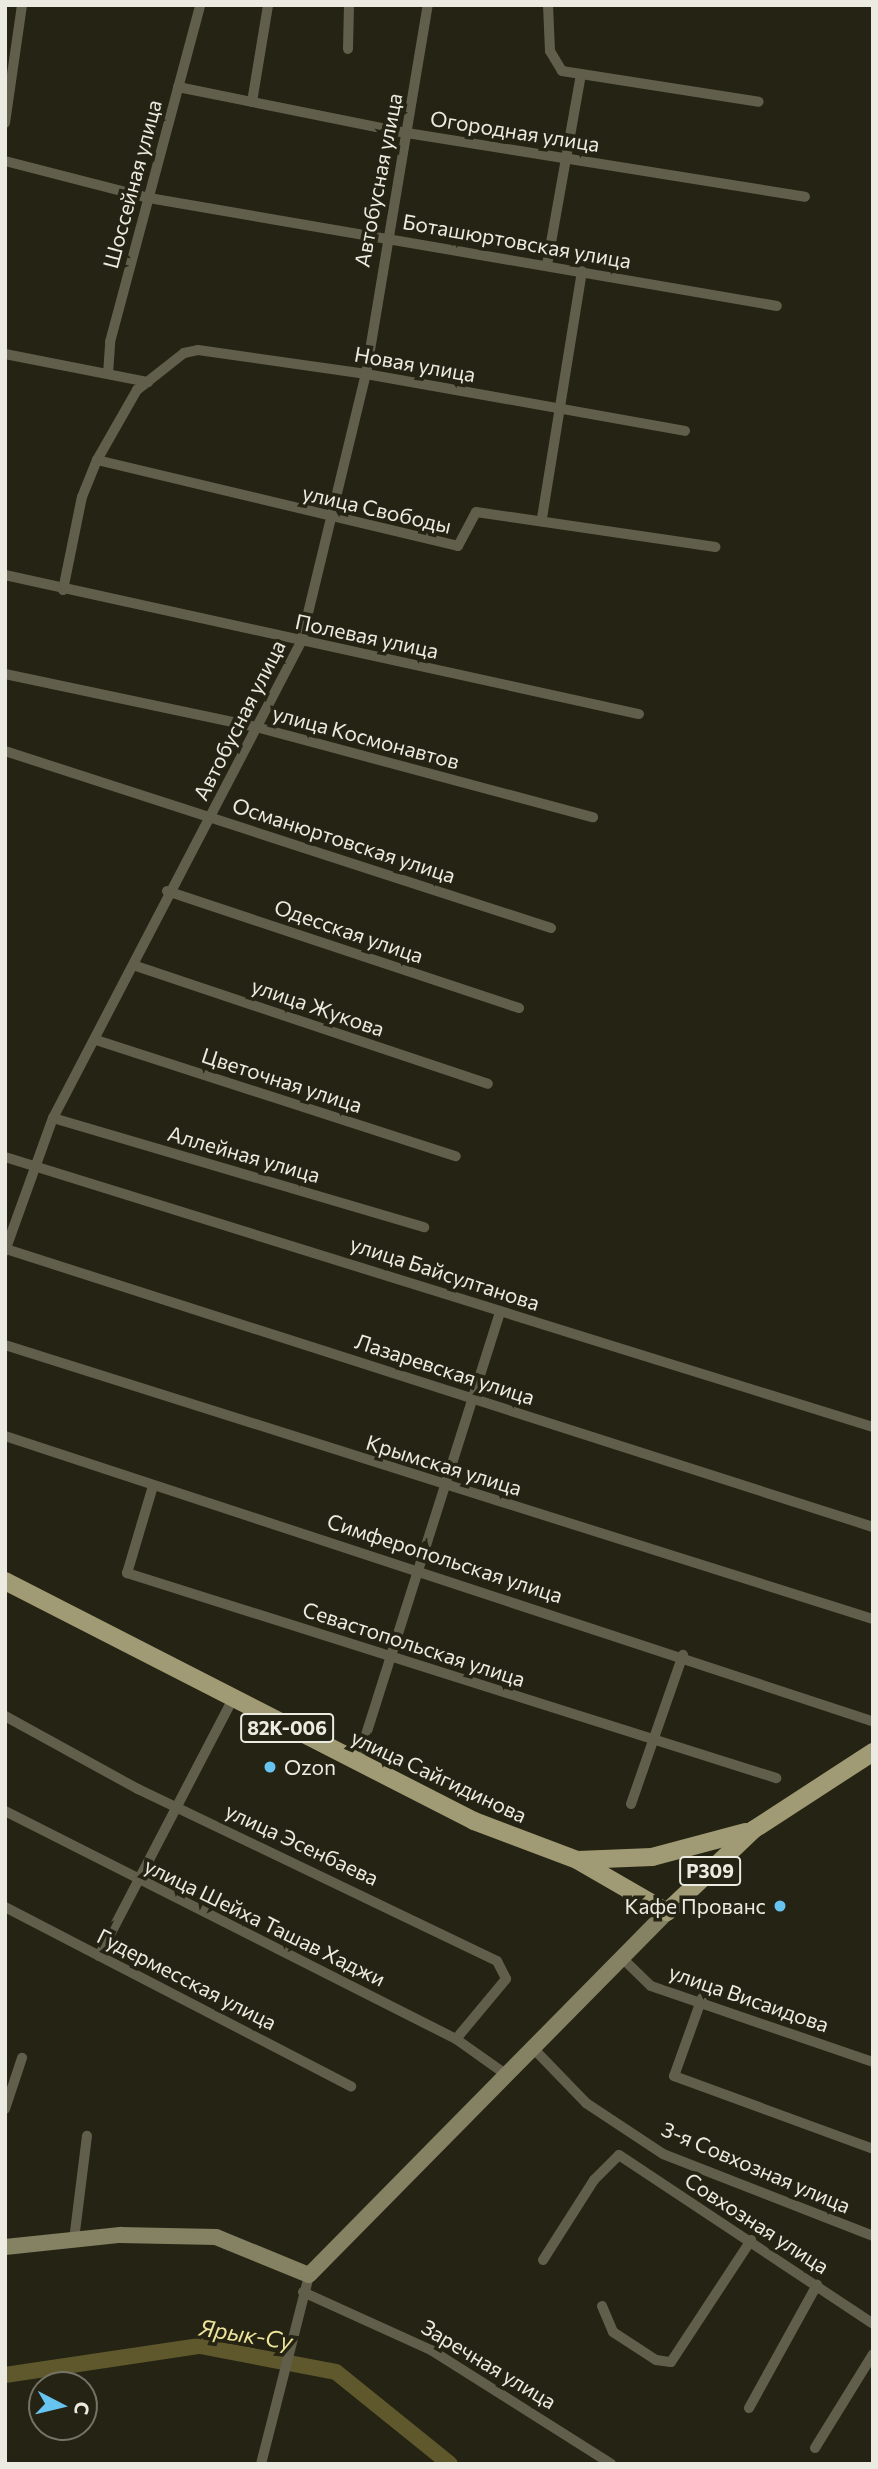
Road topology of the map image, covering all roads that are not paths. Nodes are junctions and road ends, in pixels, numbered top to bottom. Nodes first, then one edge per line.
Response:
1 (22, 5) edge
2 (200, 5) edge
3 (268, 5) edge
4 (349, 5) edge
5 (428, 5) edge
6 (548, 5) edge
7 (348, 49) dead end
8 (581, 74) junction
9 (178, 87) junction
10 (253, 102) junction
11 (759, 102) dead end
12 (5, 123) edge
13 (407, 133) junction
14 (566, 158) junction
15 (5, 161) edge
16 (805, 197) dead end
17 (149, 198) junction
18 (385, 237) junction
19 (547, 265) junction
20 (582, 271) junction
21 (777, 306) dead end
22 (5, 355) edge
23 (108, 374) junction
24 (366, 374) junction
25 (148, 382) junction
26 (559, 410) junction
27 (685, 431) dead end
28 (97, 460) junction
29 (327, 518) junction
30 (542, 518) junction
31 (715, 547) dead end
32 (5, 575) edge
33 (63, 590) junction
34 (301, 642) junction
35 (5, 674) edge
36 (639, 714) dead end
37 (256, 727) junction
38 (5, 751) edge
39 (211, 816) junction
40 (593, 817) dead end
41 (167, 891) junction
42 (551, 928) dead end
43 (136, 966) junction
44 (519, 1009) dead end
45 (96, 1040) junction
46 (488, 1084) dead end
47 (53, 1118) junction
48 (456, 1156) dead end
49 (5, 1157) edge
50 (39, 1165) junction
51 (424, 1227) dead end
52 (6, 1250) edge
53 (500, 1311) junction
54 (5, 1345) edge
55 (472, 1398) junction
56 (873, 1427) edge
57 (5, 1436) edge
58 (153, 1486) junction
59 (444, 1486) junction
60 (873, 1527) edge
61 (418, 1568) junction
62 (5, 1581) edge
63 (873, 1619) edge
64 (683, 1655) junction
65 (390, 1657) junction
66 (232, 1700) junction
67 (5, 1716) edge
68 (872, 1721) edge
69 (653, 1740) junction
70 (873, 1752) edge
71 (357, 1763) junction
72 (776, 1778) dead end
73 (631, 1804) dead end
74 (178, 1809) junction
75 (5, 1811) edge
76 (753, 1830) junction
77 (577, 1860) junction
78 (138, 1881) junction
79 (5, 1907) edge
80 (667, 1912) junction
81 (99, 1956) junction
82 (622, 1958) junction
83 (702, 1998) junction
84 (456, 2039) junction
85 (531, 2046) junction
86 (22, 2059) dead end
87 (873, 2062) edge
88 (504, 2073) junction
89 (351, 2086) dead end
90 (5, 2109) edge
91 (87, 2136) dead end
92 (873, 2149) edge
93 (873, 2236) edge
94 (74, 2240) junction
95 (751, 2240) junction
96 (5, 2247) edge
97 (544, 2260) dead end
98 (309, 2274) junction
99 (817, 2286) junction
100 (303, 2292) junction
101 (602, 2306) dead end
102 (873, 2324) edge
103 (873, 2354) edge
104 (749, 2408) dead end
105 (815, 2448) dead end
106 (261, 2464) edge
107 (611, 2464) edge

1 - 12 street
2 - 9 street, Шоссейная улица
3 - 10 street
4 - 7 street
5 - 13 street, Автобусная улица
6 - 8 street
8 - 11 street
8 - 14 street
9 - 10 street, Огородная улица
9 - 17 street, Шоссейная улица
10 - 13 street, Огородная улица
13 - 14 street, Огородная улица
13 - 18 street, Автобусная улица
14 - 16 street, Огородная улица
14 - 19 street
15 - 17 street, Боташюртовская улица
17 - 18 street, Боташюртовская улица
17 - 23 street, Шоссейная улица
18 - 19 street, Боташюртовская улица
18 - 24 street, Автобусная улица
19 - 20 street, Боташюртовская улица
20 - 21 street, Боташюртовская улица
20 - 26 street
22 - 23 street
23 - 25 street
24 - 25 street, Новая улица
24 - 26 street, Новая улица
24 - 29 street, Автобусная улица
25 - 28 street, Новая улица
26 - 27 street, Новая улица
26 - 30 street
28 - 29 street, улица Свободы
28 - 33 street, Новая улица
29 - 30 street, улица Свободы
29 - 34 street, Автобусная улица
30 - 31 street, улица Свободы
32 - 33 street, Полевая улица
33 - 34 street, Полевая улица
34 - 36 street, Полевая улица
34 - 37 street, Автобусная улица
35 - 37 street, улица Космонавтов
37 - 39 street, Автобусная улица
37 - 40 street, улица Космонавтов
38 - 39 street, Османюртовская улица
39 - 41 street, Автобусная улица
39 - 42 street, Османюртовская улица
41 - 43 street, Автобусная улица
41 - 44 street, Одесская улица
43 - 45 street, Автобусная улица
43 - 46 street, улица Жукова
45 - 47 street, Автобусная улица
45 - 48 street, Цветочная улица
47 - 50 street, Автобусная улица
47 - 51 street, Аллейная улица
49 - 50 street, улица Байсултанова
50 - 52 street, Автобусная улица
50 - 53 street, улица Байсултанова
52 - 55 street, Лазаревская улица
53 - 55 street
53 - 56 street, улица Байсултанова
54 - 59 street, Крымская улица
55 - 59 street
55 - 60 street, Лазаревская улица
57 - 58 street, Симферопольская улица
58 - 61 street, Симферопольская улица
58 - 65 street, Севастопольская улица
59 - 61 street
59 - 63 street, Крымская улица
61 - 64 street, Симферопольская улица
61 - 65 street
62 - 66 main road, улица Сайгидинова / 82К-006
64 - 68 street, Симферопольская улица
64 - 69 street
65 - 69 street, Севастопольская улица
65 - 71 street
66 - 71 main road, улица Сайгидинова / 82К-006
66 - 74 street
67 - 74 street, улица Эсенбаева
69 - 72 street, Севастопольская улица
69 - 73 street
70 - 76 main road, 82К-006
71 - 77 main road, улица Сайгидинова / 82К-006
74 - 78 street
74 - 84 street, улица Эсенбаева
75 - 78 street, улица Шейха Ташав Хаджи
76 - 77 main road, 82К-006
76 - 80 main road, Р309
77 - 80 main road, улица Сайгидинова
78 - 81 street
78 - 84 street, улица Шейха Ташав Хаджи
79 - 81 street, Гудермесская улица
80 - 82 main road
81 - 89 street, Гудермесская улица
82 - 83 street, улица Висаидова
82 - 85 main road
83 - 87 street, улица Висаидова
83 - 92 street
84 - 88 street, улица Шейха Ташав Хаджи
85 - 88 main road
85 - 93 street, 3-я Совхозная улица
86 - 90 street
88 - 98 main road
91 - 94 street
94 - 96 main road
94 - 98 main road
95 - 97 street, Совхозная улица
95 - 99 street, Совхозная улица
95 - 101 street
98 - 100 street
99 - 102 street, Совхозная улица
99 - 104 street
100 - 106 street
100 - 107 street, Заречная улица
103 - 105 street

